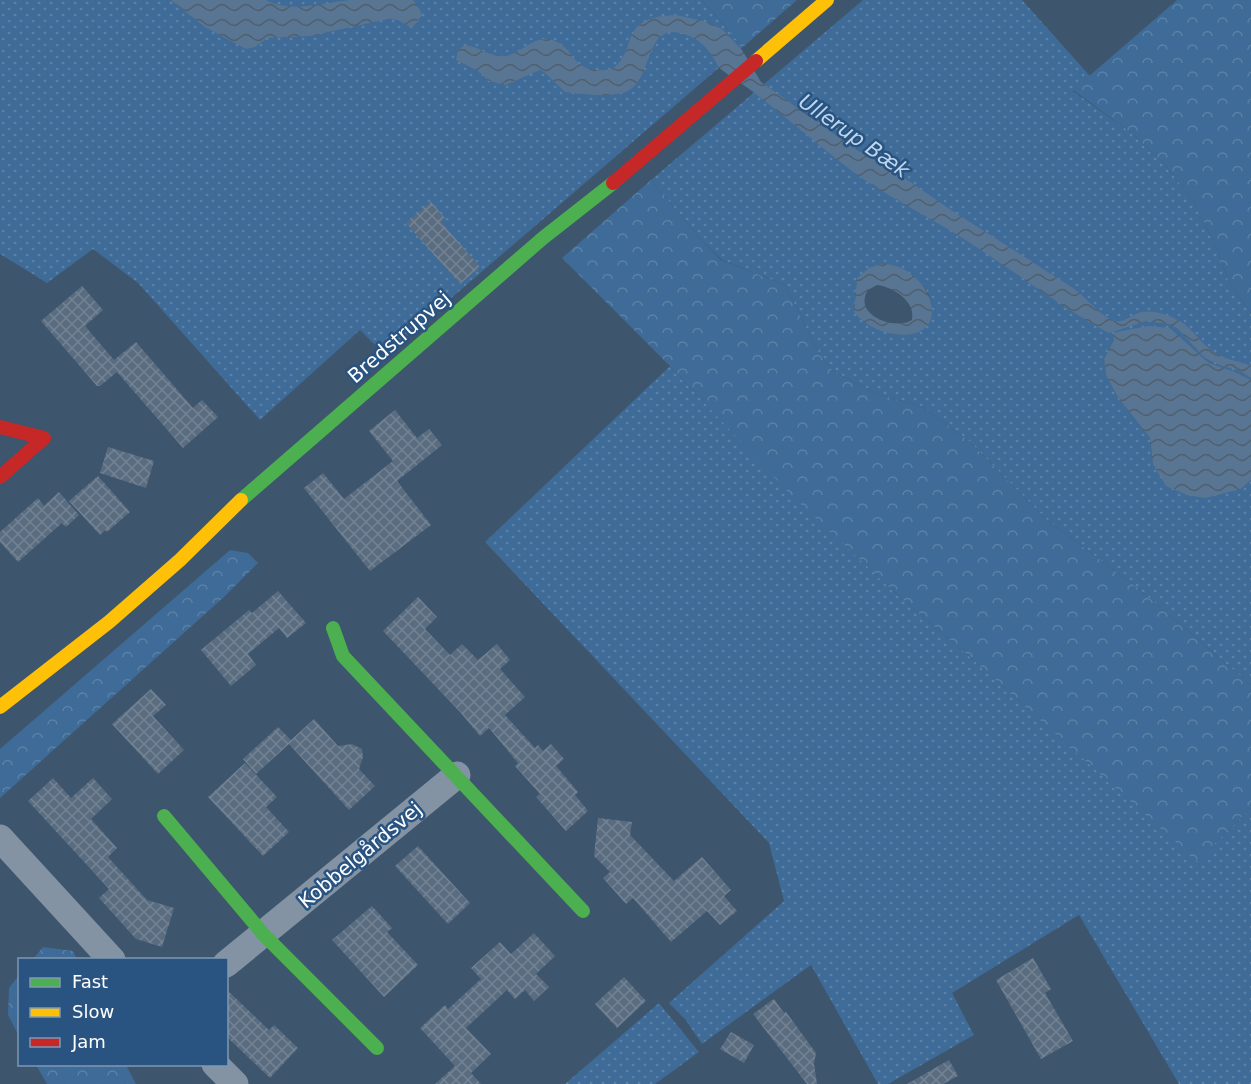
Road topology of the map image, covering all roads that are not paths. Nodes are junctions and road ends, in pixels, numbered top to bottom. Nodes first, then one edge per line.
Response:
1 (827, 0) edge
2 (0, 427) edge
3 (0, 477) edge
4 (333, 628) dead end
5 (0, 707) edge
6 (457, 775) junction
7 (164, 816) dead end
8 (0, 838) edge
9 (583, 911) dead end
10 (264, 935) junction
11 (110, 958) edge
12 (228, 962) edge
13 (377, 1048) dead end
14 (216, 1066) edge
15 (235, 1084) edge

1 - 5 street, Bredstrupvej
2 - 3 street
4 - 6 street
6 - 9 street
6 - 10 street, Kobbelgårdsvej
7 - 10 street
8 - 11 street
10 - 12 street, Kobbelgårdsvej
10 - 13 street
14 - 15 street

